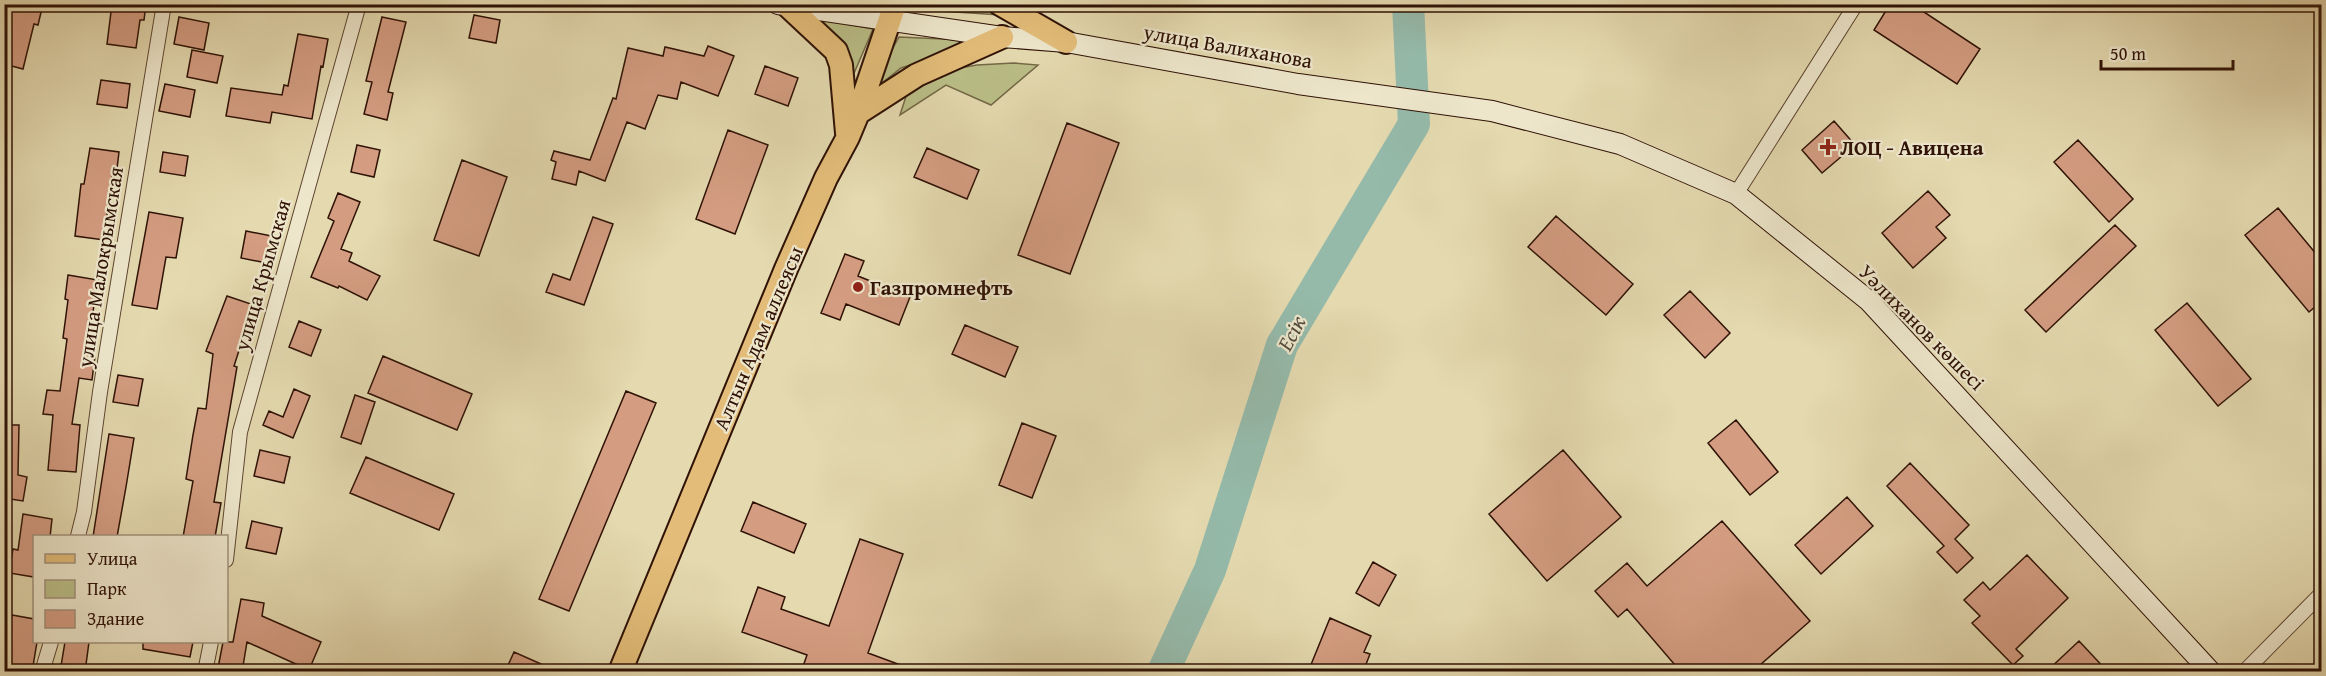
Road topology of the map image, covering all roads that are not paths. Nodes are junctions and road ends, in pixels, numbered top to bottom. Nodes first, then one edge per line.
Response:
1 (165, 4) edge
2 (359, 4) edge
3 (1000, 4) edge
4 (1857, 4) edge
5 (783, 6) edge
6 (892, 13) edge
7 (1002, 37) junction
8 (1066, 42) junction
9 (1492, 111) joint
10 (858, 112) junction
11 (848, 137) junction
12 (1736, 194) junction
13 (78, 535) edge
14 (228, 542) edge
15 (2322, 593) edge
16 (51, 643) edge
17 (211, 643) edge
18 (42, 672) edge
19 (205, 672) edge
20 (620, 672) edge
21 (2211, 672) edge
22 (2244, 672) edge

1 - 13 street, улица Малокрымская
2 - 14 street, улица Крымская
3 - 8 main road
4 - 12 street
5 - 6 main road, улица Валиханова
5 - 11 main road
6 - 7 main road, улица Валиханова
6 - 10 main road, Алтын Адам аллеясы
7 - 8 main road, улица Валиханова
7 - 10 main road
8 - 9 main road, улица Валиханова
9 - 12 main road, Уәлиханов көшесі
10 - 11 main road, Алтын Адам аллеясы
11 - 20 main road, Алтын Адам аллеясы
12 - 21 main road, Уәлиханов көшесі
15 - 22 street
16 - 18 street
17 - 19 street

